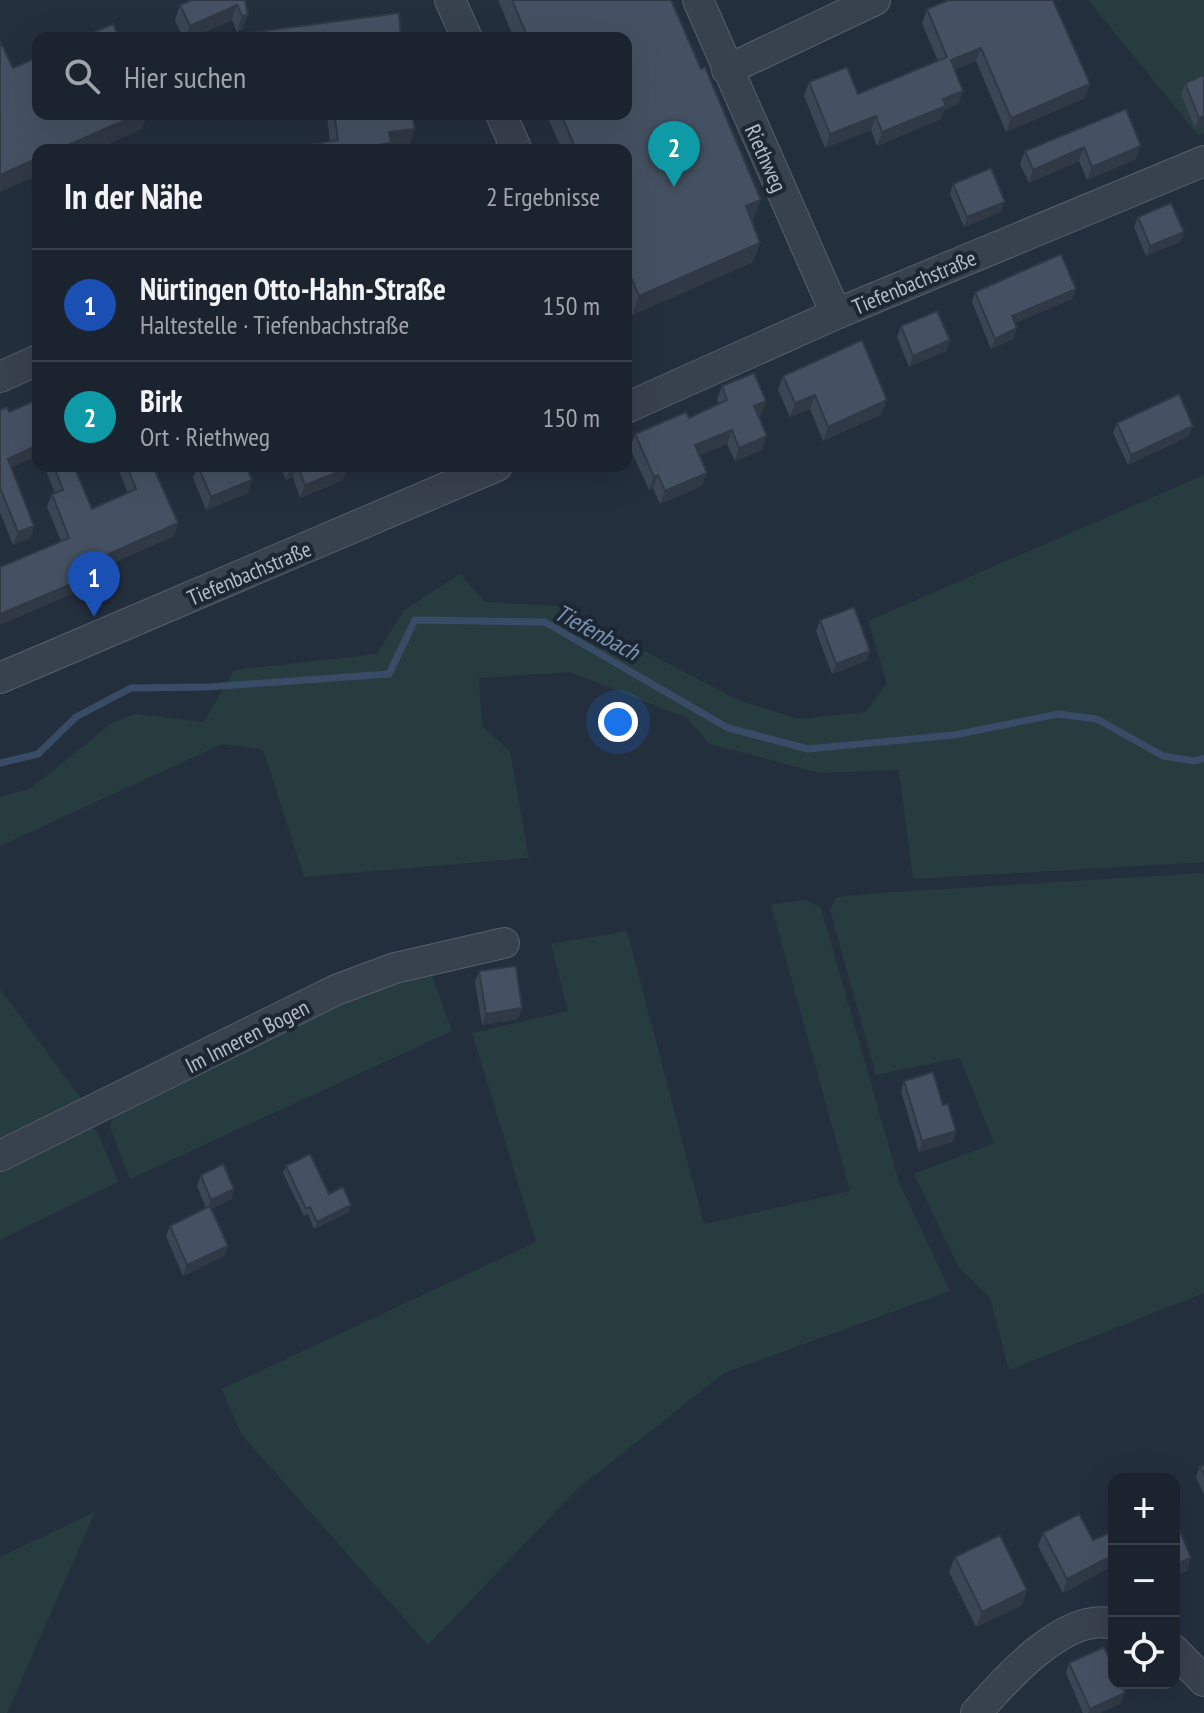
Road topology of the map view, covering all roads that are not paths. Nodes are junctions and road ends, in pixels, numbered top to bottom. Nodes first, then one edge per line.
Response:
1 (450, 0) edge
2 (698, 0) edge
3 (875, 0) edge
4 (464, 32) edge
5 (727, 70) junction
6 (504, 120) edge
7 (514, 144) edge
8 (1204, 161) edge
9 (836, 314) junction
10 (32, 363) edge
11 (0, 377) edge
12 (632, 405) edge
13 (483, 472) edge
14 (0, 678) edge
15 (504, 943) dead end
16 (0, 1156) edge
17 (1108, 1622) edge
18 (1180, 1656) edge
19 (1204, 1681) edge
20 (976, 1713) edge

1 - 4 street
2 - 5 street, Riethweg
3 - 5 street
5 - 9 street, Riethweg
6 - 7 street
8 - 9 street, Tiefenbachstraße
9 - 12 street, Tiefenbachstraße
10 - 11 street
13 - 14 street, Tiefenbachstraße
15 - 16 street, Im Inneren Bogen
17 - 20 street
18 - 19 street

